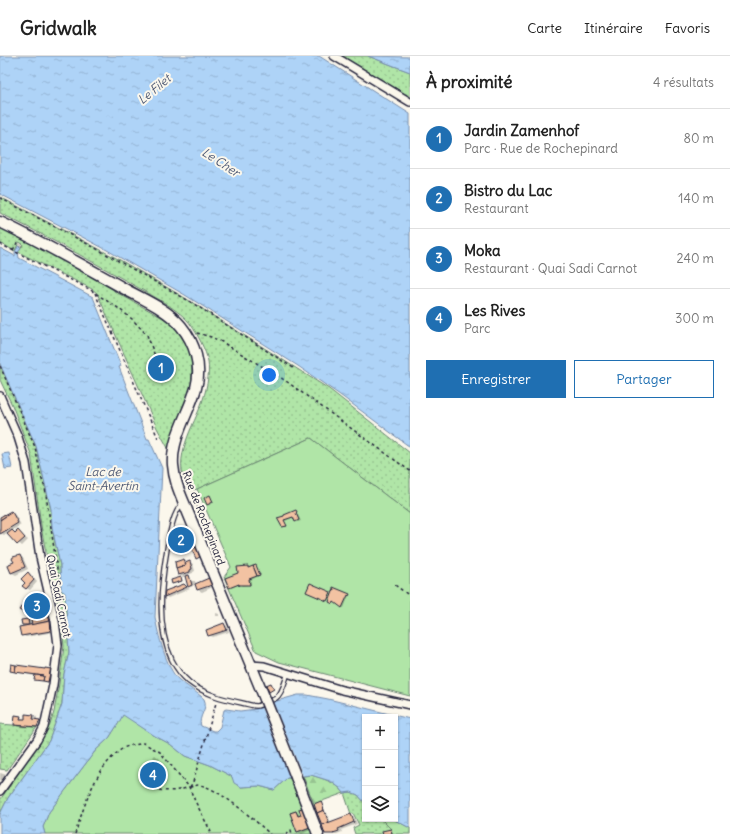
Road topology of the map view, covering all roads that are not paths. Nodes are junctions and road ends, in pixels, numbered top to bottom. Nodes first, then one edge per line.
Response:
1 (334, 56) edge
2 (410, 102) edge
3 (0, 222) edge
4 (0, 396) edge
5 (184, 503) junction
6 (251, 665) junction
7 (288, 673) junction
8 (410, 705) edge
9 (0, 790) edge
10 (318, 834) edge

1 - 2 street
3 - 5 street, Rue de Rochepinard
4 - 9 street, Quai Sadi Carnot
5 - 6 street, Rue de Rochepinard
5 - 7 lane
6 - 7 street
6 - 10 street, Rue de Rochepinard, bridge
7 - 8 street

